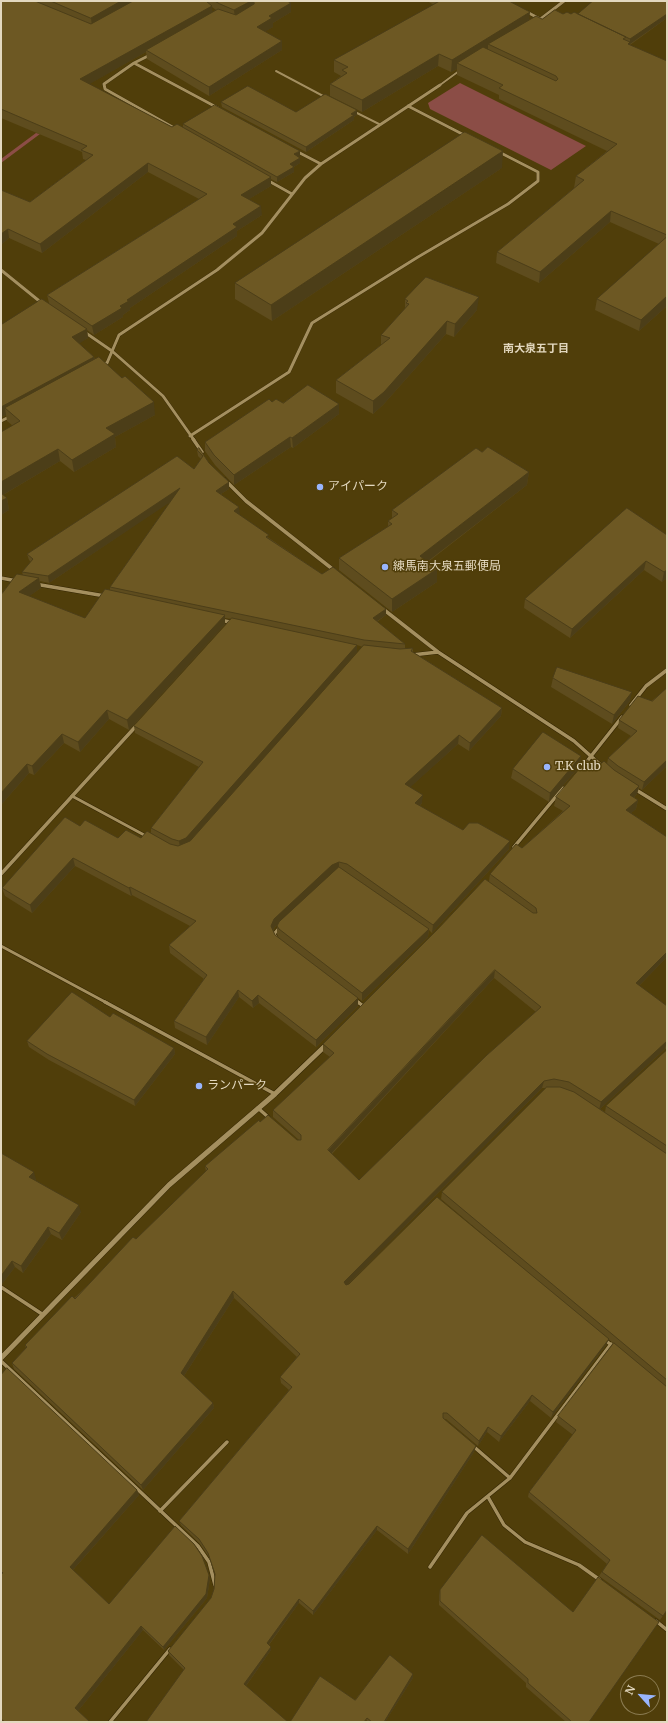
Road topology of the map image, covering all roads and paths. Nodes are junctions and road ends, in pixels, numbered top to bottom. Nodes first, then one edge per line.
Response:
1 (564, 1) edge
2 (520, 8) edge
3 (541, 19) junction
4 (536, 23) edge
5 (155, 52) edge
6 (134, 63) junction
7 (464, 68) edge
8 (276, 71) dead end
9 (440, 85) joint
10 (332, 100) edge
11 (408, 106) junction
12 (352, 110) edge
13 (224, 112) edge
14 (379, 124) junction
15 (178, 130) edge
16 (469, 137) edge
17 (293, 149) edge
18 (497, 151) edge
19 (321, 164) junction
20 (265, 179) edge
21 (292, 194) junction
22 (1, 270) edge
23 (50, 309) edge
24 (82, 330) edge
25 (112, 351) junction
26 (100, 366) edge
27 (14, 414) edge
28 (1, 421) edge
29 (190, 436) junction
30 (203, 455) edge
31 (223, 478) edge
32 (339, 574) edge
33 (1, 578) edge
34 (24, 582) edge
35 (31, 583) edge
36 (107, 596) edge
37 (382, 608) edge
38 (216, 619) edge
39 (232, 622) junction
40 (239, 624) edge
41 (227, 627) edge
42 (438, 652) junction
43 (407, 655) edge
44 (667, 670) edge
45 (140, 722) edge
46 (592, 756) junction
47 (582, 767) edge
48 (608, 771) edge
49 (568, 783) edge
50 (627, 784) edge
51 (72, 796) junction
52 (667, 809) edge
53 (152, 839) edge
54 (510, 852) edge
55 (1, 874) edge
56 (283, 924) edge
57 (277, 940) edge
58 (1, 946) edge
59 (350, 997) edge
60 (368, 1001) edge
61 (363, 1006) junction
62 (359, 1011) edge
63 (329, 1042) edge
64 (275, 1094) junction
65 (258, 1108) junction
66 (270, 1119) edge
67 (1, 1287) edge
68 (42, 1314) junction
69 (599, 1334) edge
70 (611, 1344) junction
71 (617, 1349) edge
72 (1, 1359) edge
73 (227, 1442) dead end
74 (468, 1442) edge
75 (510, 1478) junction
76 (488, 1497) junction
77 (160, 1511) junction
78 (430, 1567) dead end
79 (604, 1583) edge
80 (214, 1592) edge
81 (654, 1620) edge
82 (667, 1630) edge
83 (175, 1643) edge
84 (110, 1722) edge

1 - 3 street
2 - 3 street
3 - 4 street
5 - 6 street
6 - 13 street
6 - 15 street
7 - 9 lane
8 - 10 lane
9 - 11 street
11 - 14 street
11 - 16 street
12 - 14 lane
14 - 19 street
17 - 19 street
18 - 29 street
19 - 21 street
20 - 21 street
21 - 25 street
22 - 23 street
24 - 25 street
25 - 26 street
25 - 29 street
27 - 28 street
29 - 30 street
31 - 32 street
33 - 34 street
35 - 36 street
37 - 42 street
38 - 39 street
39 - 40 street
39 - 41 street
42 - 43 street
42 - 46 street
44 - 46 street
45 - 51 street
46 - 47 street
46 - 48 street
49 - 54 street
50 - 52 street
51 - 53 lane
51 - 55 street
56 - 57 lane
58 - 64 lane
59 - 61 lane
60 - 61 street
61 - 62 street
63 - 64 street
64 - 65 street
65 - 66 lane
65 - 68 street
67 - 68 lane
68 - 72 street
69 - 70 lane
70 - 71 lane
70 - 75 lane
72 - 77 lane
73 - 77 lane
74 - 75 lane
75 - 76 lane
76 - 78 lane
76 - 79 lane
77 - 80 lane
81 - 82 lane
83 - 84 lane

